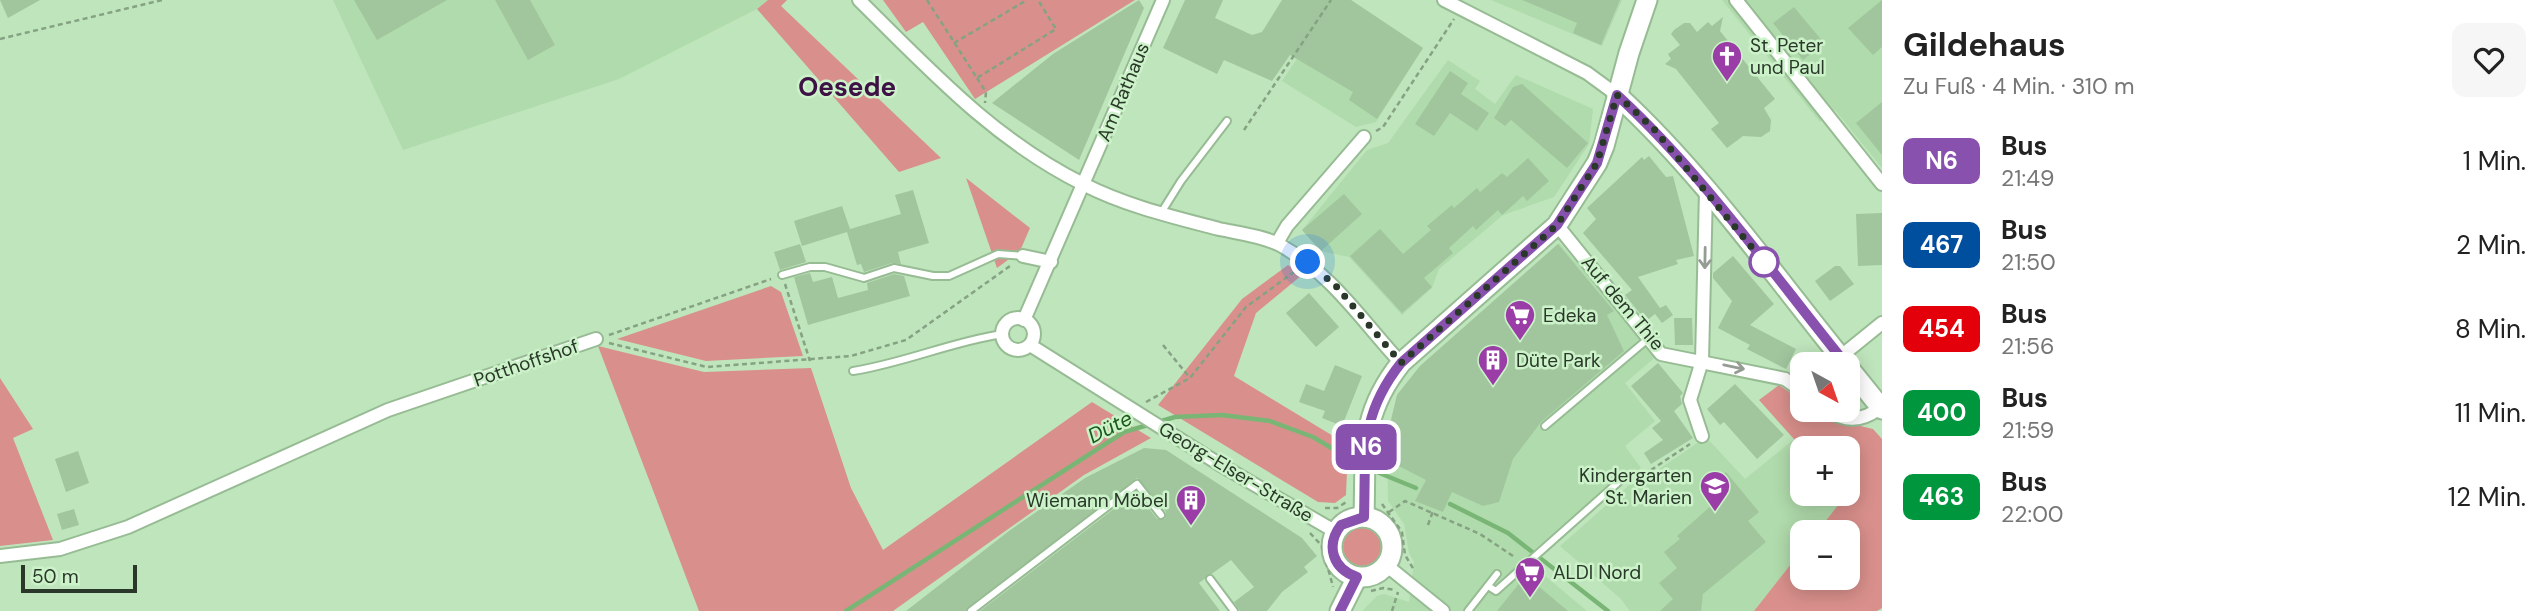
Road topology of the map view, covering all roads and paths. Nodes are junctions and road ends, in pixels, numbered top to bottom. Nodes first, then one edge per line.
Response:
1 (162, 0) edge
2 (859, 0) edge
3 (928, 0) edge
4 (1027, 0) edge
5 (1038, 0) edge
6 (1163, 0) edge
7 (1331, 0) edge
8 (1444, 0) edge
9 (1647, 0) edge
10 (1736, 0) edge
11 (1462, 8) junction
12 (0, 39) edge
13 (954, 43) junction
14 (977, 78) junction
15 (986, 92) dead end
16 (1617, 95) junction
17 (1227, 121) dead end
18 (1244, 130) dead end
19 (1364, 137) joint
20 (1882, 184) edge
21 (1084, 185) junction
22 (1706, 190) junction
23 (1161, 214) junction
24 (1557, 225) junction
25 (1277, 243) junction
26 (1023, 256) junction
27 (1051, 262) junction
28 (1308, 262) junction
29 (782, 275) junction
30 (1024, 320) junction
31 (1882, 323) edge
32 (1002, 334) junction
33 (1649, 338) junction
34 (596, 339) junction
35 (1030, 345) junction
36 (1163, 345) dead end
37 (1836, 352) edge
38 (1855, 352) edge
39 (1702, 361) junction
40 (810, 362) junction
41 (1401, 363) junction
42 (853, 370) dead end
43 (1190, 378) junction
44 (1790, 382) edge
45 (1860, 382) edge
46 (1881, 408) edge
47 (1132, 410) junction
48 (1860, 419) edge
49 (1545, 426) dead end
50 (1702, 436) joint
51 (1651, 470) dead end
52 (1623, 478) dead end
53 (1373, 488) junction
54 (1349, 500) dead end
55 (1323, 508) dead end
56 (1389, 512) junction
57 (1432, 513) junction
58 (1161, 515) dead end
59 (1364, 517) junction
60 (1428, 525) dead end
61 (1336, 532) junction
62 (1309, 533) dead end
63 (0, 556) edge
64 (1515, 557) dead end
65 (1386, 565) junction
66 (1415, 569) dead end
67 (1497, 575) dead end
68 (1210, 579) dead end
69 (1362, 586) junction
70 (1488, 586) junction
71 (1332, 592) dead end
72 (971, 611) edge
73 (1234, 611) edge
74 (1340, 611) edge
75 (1392, 611) edge
76 (1443, 611) edge
77 (1468, 611) edge

1 - 12 path
2 - 21 street
3 - 13 path
4 - 13 path
5 - 14 path
6 - 21 street, Am Rathaus
7 - 18 path
8 - 11 street
9 - 16 main road
10 - 20 street
11 - 16 street
11 - 19 path
13 - 14 path
14 - 15 path
16 - 22 main road
16 - 24 main road
17 - 23 lane
19 - 25 street
21 - 23 street
21 - 27 street
22 - 37 main road
22 -> 39 street
23 - 25 street
24 - 33 street, Auf dem Thie
24 - 41 main road
25 - 28 street
26 - 27 street
26 - 29 lane
26 - 40 path, Potthoffshof
27 - 30 street
28 - 41 street
28 - 43 path
29 - 34 path
29 - 40 path
30 - 32 street
30 - 35 street
31 - 38 street
32 - 35 street
32 - 42 lane
33 - 39 street, Auf dem Thie
33 - 49 lane
34 - 40 path, Potthoffshof
34 - 63 street, Potthoffshof
35 - 47 street, Georg-Elser-Straße
36 - 43 path
39 -> 44 street, Auf dem Thie
39 - 50 street
41 - 53 main road
43 - 47 path
45 - 46 main road
46 - 48 street
47 - 61 street, Georg-Elser-Straße
50 - 51 path
52 - 70 lane
53 - 56 path
53 - 59 main road
54 - 55 path
56 - 57 path
56 - 66 path
57 - 60 path
57 - 64 path
58 - 72 lane
59 - 61 main road
59 - 65 main road
61 - 69 main road
62 - 71 path
65 - 69 main road
65 - 76 street
67 - 70 lane
68 - 73 lane
69 - 74 main road
69 - 75 path
70 - 77 lane

